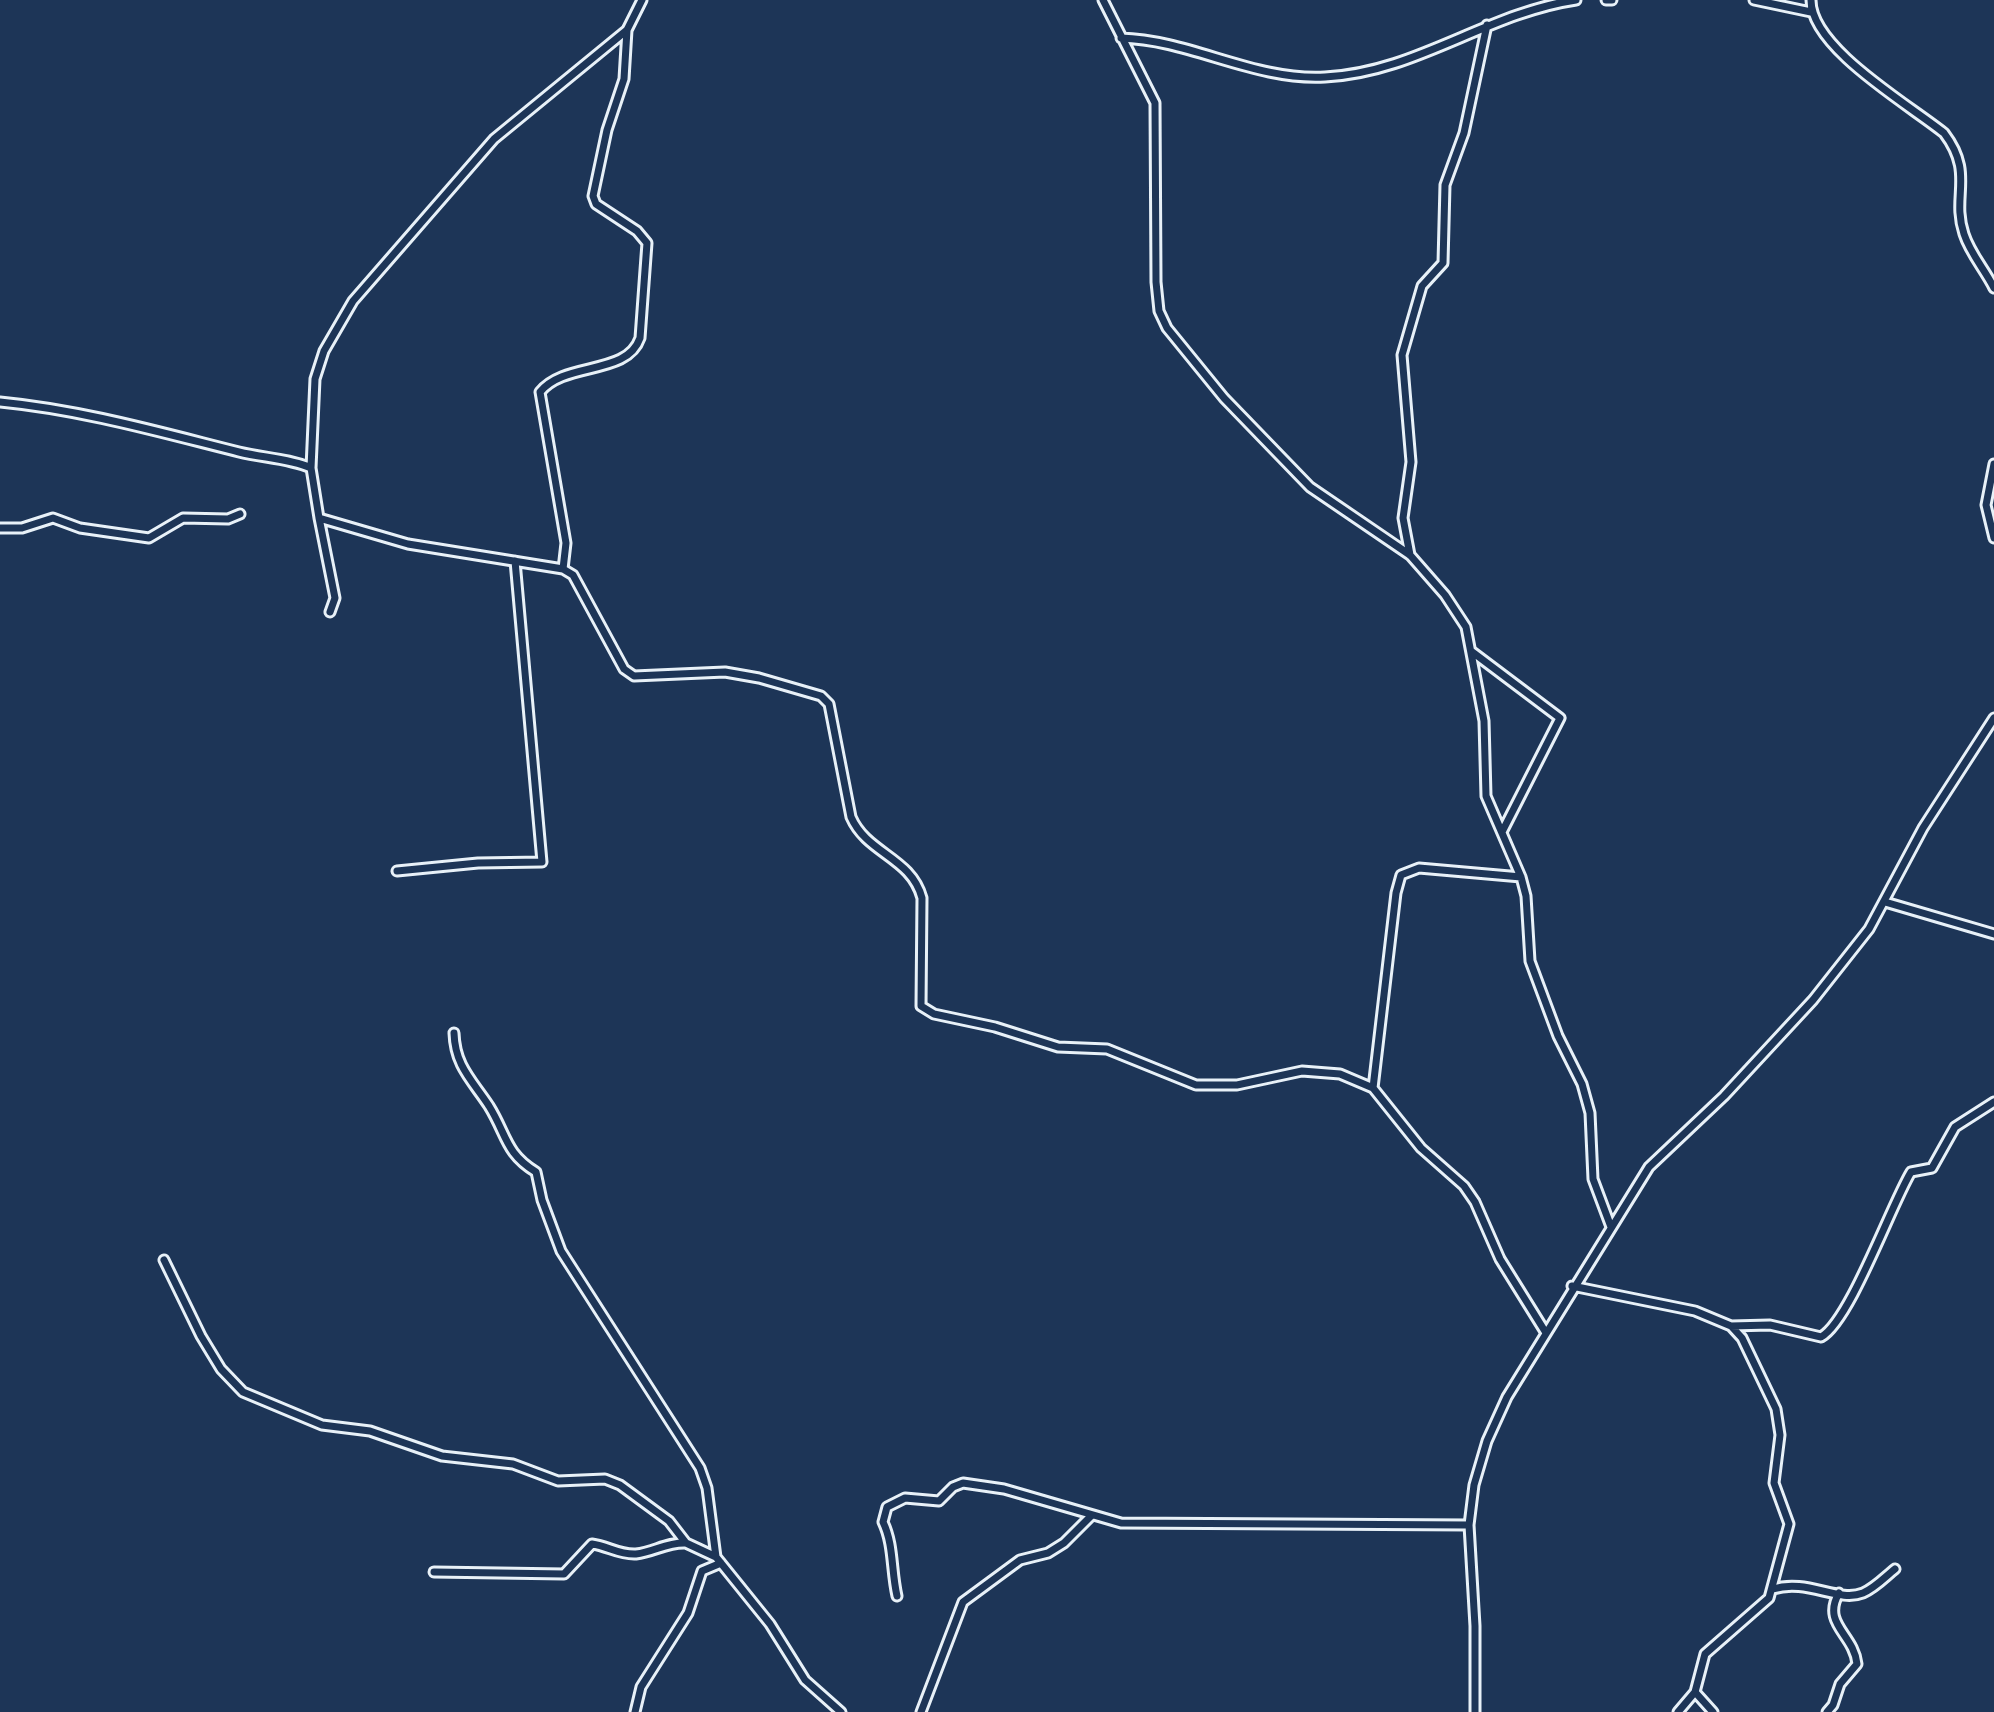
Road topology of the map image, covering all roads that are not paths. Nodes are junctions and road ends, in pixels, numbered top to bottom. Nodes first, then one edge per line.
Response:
1 (642, 0) edge
2 (1103, 0) edge
3 (1576, 0) edge
4 (1754, 0) edge
5 (1811, 0) edge
6 (1811, 12) junction
7 (1487, 25) junction
8 (627, 30) junction
9 (1121, 38) junction
10 (1994, 288) edge
11 (0, 402) edge
12 (1994, 464) edge
13 (311, 468) junction
14 (240, 514) dead end
15 (319, 518) junction
16 (0, 528) edge
17 (1994, 538) edge
18 (1410, 555) junction
19 (515, 561) junction
20 (563, 569) junction
21 (330, 612) dead end
22 (1471, 651) junction
23 (1994, 718) edge
24 (1502, 832) junction
25 (397, 871) dead end
26 (1521, 877) junction
27 (1885, 902) junction
28 (1994, 934) edge
29 (454, 1033) dead end
30 (1373, 1088) junction
31 (1994, 1102) edge
32 (1611, 1227) junction
33 (164, 1260) dead end
34 (1572, 1286) junction
35 (1731, 1326) junction
36 (1546, 1333) junction
37 (1091, 1516) junction
38 (1469, 1525) junction
39 (686, 1543) junction
40 (718, 1560) junction
41 (1895, 1569) dead end
42 (434, 1572) dead end
43 (1773, 1589) junction
44 (1839, 1593) junction
45 (897, 1596) dead end
46 (1695, 1692) junction
47 (635, 1712) edge
48 (841, 1712) edge
49 (921, 1712) edge
50 (1475, 1712) edge
51 (1678, 1712) edge
52 (1713, 1712) edge
53 (1827, 1712) edge

1 - 8 street
2 - 9 street
3 - 7 street
4 - 6 street
5 - 6 street
6 - 10 street
7 - 9 street
7 - 18 street
8 - 13 street
8 - 20 street
9 - 18 street
11 - 13 street
12 - 17 street
13 - 15 street
14 - 16 street
15 - 19 street
15 - 21 street
18 - 22 street
19 - 20 street
19 - 25 street
20 - 30 street
22 - 24 street
22 - 24 street
23 - 27 street
24 - 26 street
26 - 30 street
26 - 32 street
27 - 28 street
27 - 32 street
29 - 40 street
30 - 36 street
31 - 35 street
32 - 34 street
33 - 39 street
34 - 35 street
34 - 36 street
35 - 43 street
36 - 38 street
37 - 38 street
37 - 45 street
37 - 49 street
38 - 50 street
39 - 40 street
39 - 42 street
40 - 47 street
40 - 48 street
41 - 44 street
43 - 44 street
43 - 46 street
44 - 53 street
46 - 51 street
46 - 52 street

